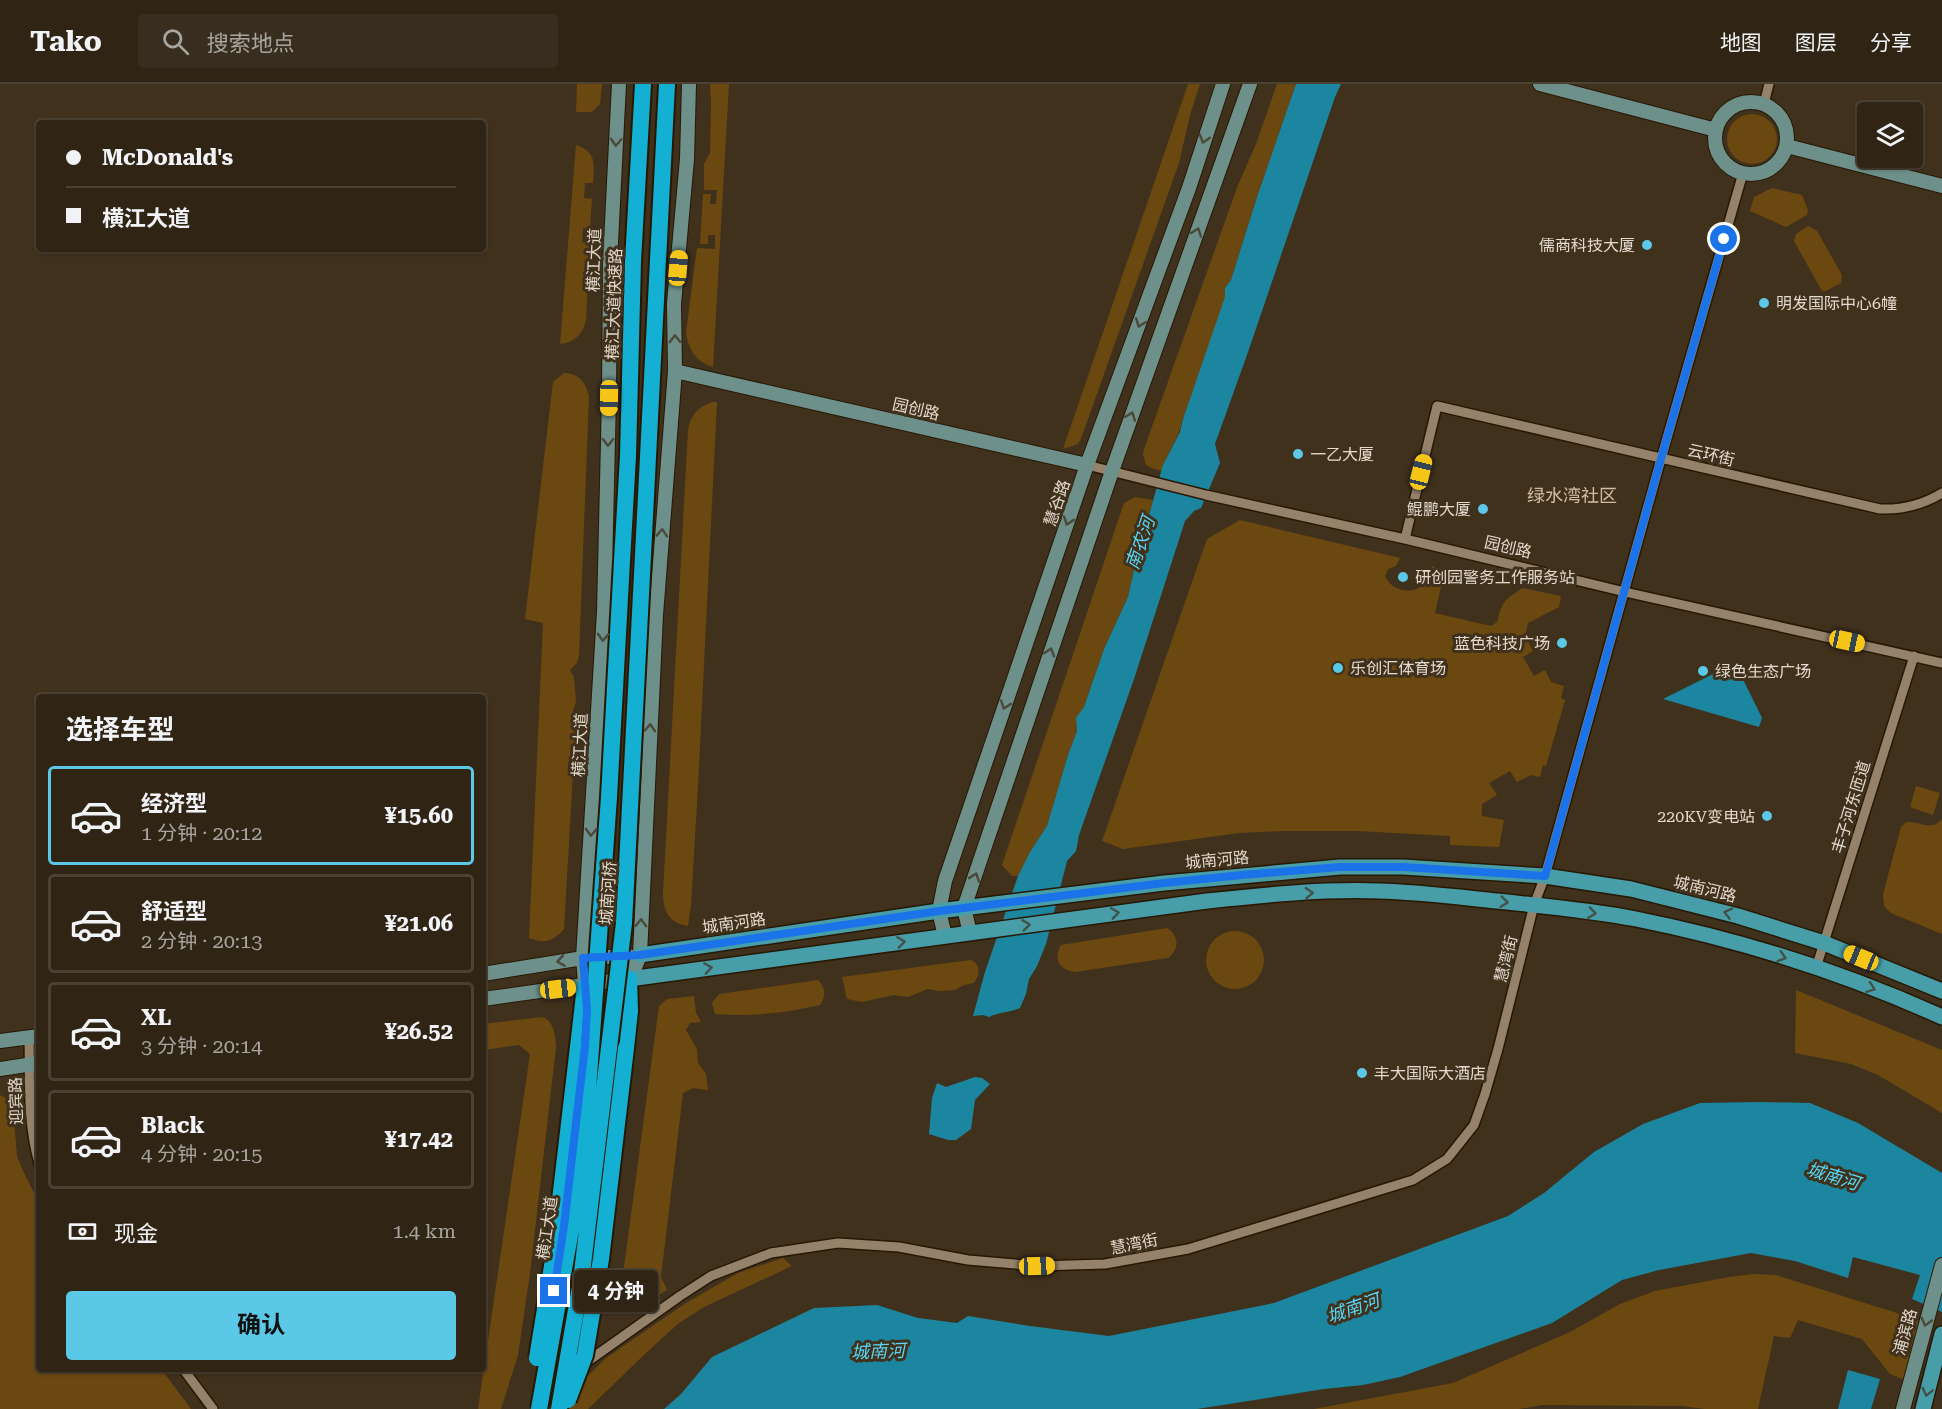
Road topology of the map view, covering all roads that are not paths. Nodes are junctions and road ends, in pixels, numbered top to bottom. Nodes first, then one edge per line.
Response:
1 (619, 84) edge
2 (634, 84) edge
3 (643, 84) edge
4 (667, 84) edge
5 (677, 84) edge
6 (689, 84) edge
7 (1223, 84) edge
8 (1250, 84) edge
9 (1540, 84) edge
10 (1769, 84) edge
11 (1764, 104) junction
12 (1716, 129) junction
13 (1787, 146) junction
14 (1743, 173) junction
15 (1942, 186) edge
16 (658, 252) junction
17 (633, 261) junction
18 (675, 371) junction
19 (1661, 459) junction
20 (1088, 465) junction
21 (1112, 471) junction
22 (1942, 493) edge
23 (1405, 539) junction
24 (622, 561) joint
25 (1625, 592) junction
26 (1914, 656) junction
27 (1942, 663) edge
28 (1545, 876) junction
29 (1534, 905) junction
30 (964, 908) junction
31 (939, 911) junction
32 (970, 933) junction
33 (945, 936) junction
34 (1824, 943) junction
35 (640, 955) junction
36 (583, 958) junction
37 (1816, 968) junction
38 (486, 974) edge
39 (629, 979) junction
40 (585, 986) junction
41 (1942, 991) edge
42 (486, 999) edge
43 (1942, 1017) edge
44 (34, 1036) edge
45 (0, 1041) edge
46 (34, 1064) edge
47 (0, 1069) edge
48 (36, 1152) edge
49 (1942, 1265) edge
50 (1942, 1334) edge
51 (574, 1371) junction
52 (185, 1372) edge
53 (535, 1408) edge
54 (213, 1409) edge
55 (559, 1409) edge
56 (565, 1409) edge
57 (1903, 1409) edge
58 (1923, 1409) edge

1 -> 36 street, 横江大道
2 - 17 highway
3 - 17 highway, 横江大道快速路
4 - 16 highway
5 - 16 highway
18 -> 6 street
7 -> 20 street, 慧谷路
21 -> 8 street
9 - 12 street
10 - 11 street
11 - 12 street
11 - 13 street
12 - 14 street
13 - 14 street
13 - 15 street
14 - 19 street, 慧湾街
16 - 55 highway, 城南河桥, bridge
17 - 24 highway, 横江大道快速路
18 - 20 street, 园创路
35 -> 18 street
19 - 22 street, 云环街
19 - 23 street, 云环街
19 - 25 street, 慧湾街
20 - 21 street, 园创路
20 -> 31 street, 慧谷路
21 - 23 street, 园创路
30 -> 21 street
23 - 25 street, 园创路
24 - 53 highway, 城南河桥, bridge
25 - 26 street, 园创路
25 - 28 street, 慧湾街
26 - 27 street, 园创路
26 - 34 street, 丰子河东匝道
28 - 29 street, 慧湾街
28 - 30 main road, 城南河路
34 -> 28 main road, 城南河路
32 -> 29 main road
29 -> 37 main road
29 - 51 street, 慧湾街
30 - 31 main road, 城南河路
30 - 32 street
31 - 33 street, 慧谷路
31 - 35 main road, 城南河路
32 - 33 main road
39 -> 33 main road
34 - 37 street, 丰子河东匝道
34 - 41 main road, 城南河路
35 - 36 street, 城南河路
35 - 39 street
36 -> 38 street, 城南河路
36 - 40 street, 横江大道
37 -> 43 main road
39 - 40 street
39 - 51 street
39 - 56 highway, bridge
40 - 42 street
40 - 53 highway, bridge
40 - 53 street, 横江大道
44 - 45 street
44 - 46 street, 迎宾路
46 - 47 street
46 - 48 street, 迎宾路
49 -> 57 street, 浦滨路
50 -> 58 main road
51 - 53 street, 慧湾街
52 - 54 street

